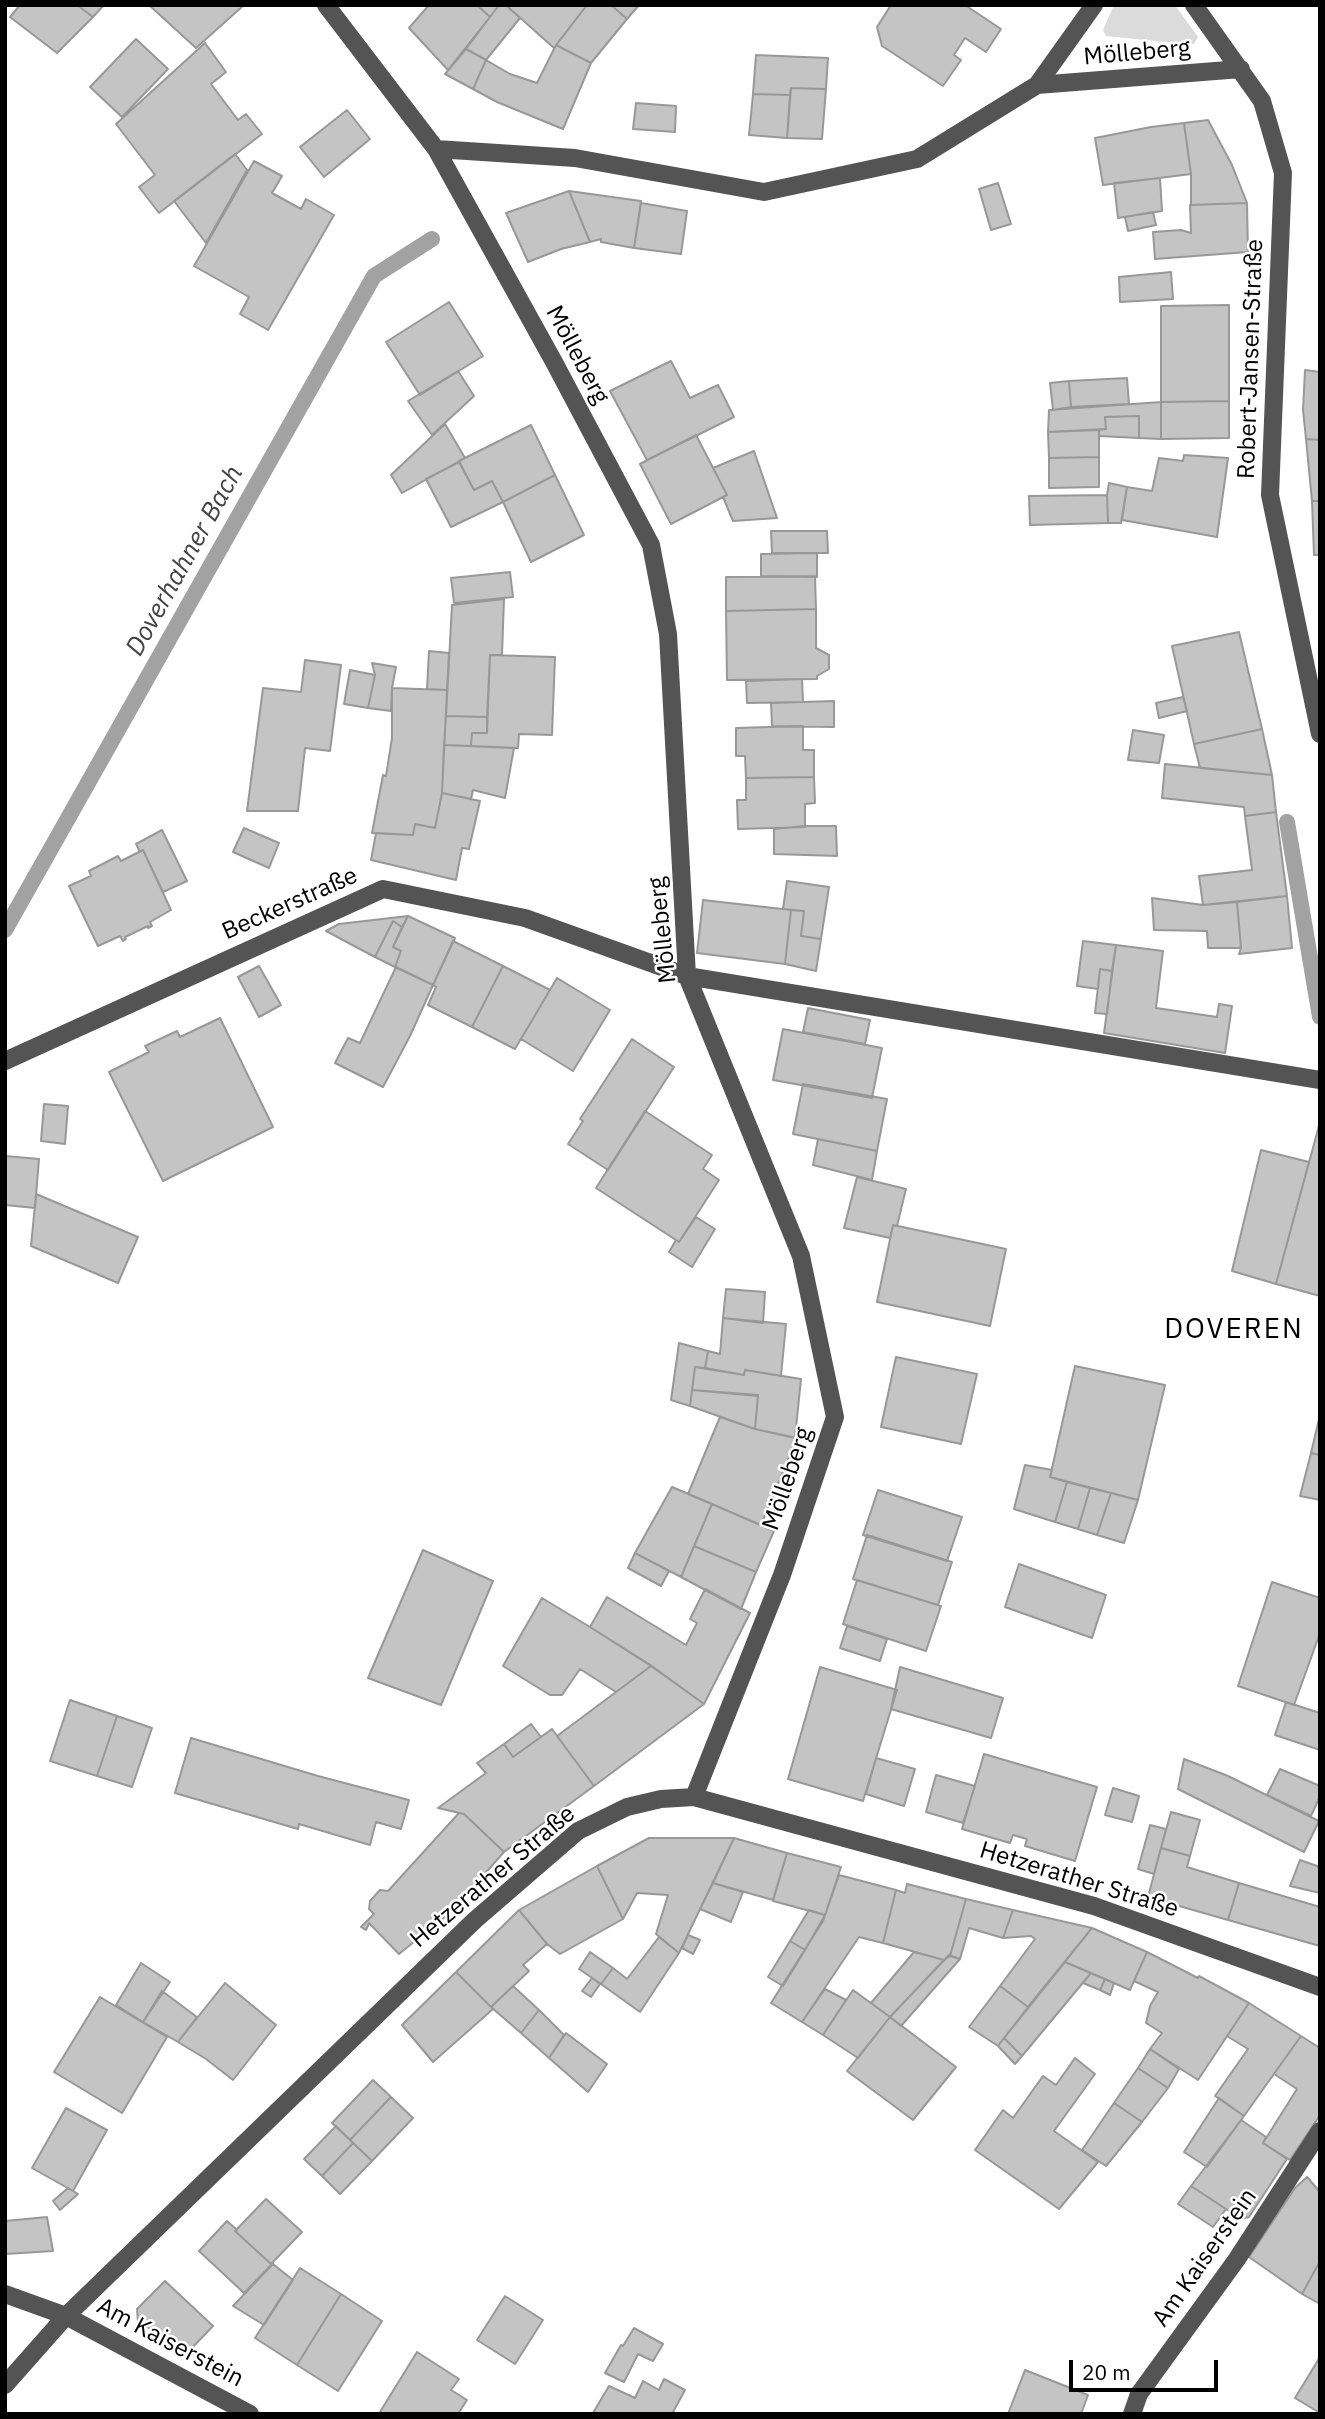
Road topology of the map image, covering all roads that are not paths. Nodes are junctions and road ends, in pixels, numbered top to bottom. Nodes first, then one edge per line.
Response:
1 (326, 5) edge
2 (1194, 5) edge
3 (1091, 10) edge
4 (1241, 69) junction
5 (1037, 85) junction
6 (436, 149) junction
7 (1320, 734) edge
8 (687, 976) junction
9 (5, 1061) edge
10 (1320, 1080) edge
11 (694, 1797) junction
12 (1320, 1987) edge
13 (1320, 2131) edge
14 (5, 2294) edge
15 (66, 2316) junction
16 (5, 2385) edge
17 (250, 2414) edge
18 (1132, 2414) edge

1 - 6 street, Mölleberg
2 - 4 street, Robert-Jansen-Straße
3 - 5 street, Mölleberg
4 - 5 street, Mölleberg
4 - 7 street, Robert-Jansen-Straße
5 - 6 street, Mölleberg
6 - 8 street, Mölleberg
8 - 9 street, Beckerstraße
8 - 10 street, Beckerstraße
8 - 11 street, Mölleberg
11 - 12 street, Hetzerather Straße
11 - 15 street, Hetzerather Straße
13 - 18 street, Am Kaiserstein
14 - 15 street, Am Kaiserstein
15 - 16 street, Hetzerather Straße
15 - 17 street, Am Kaiserstein

